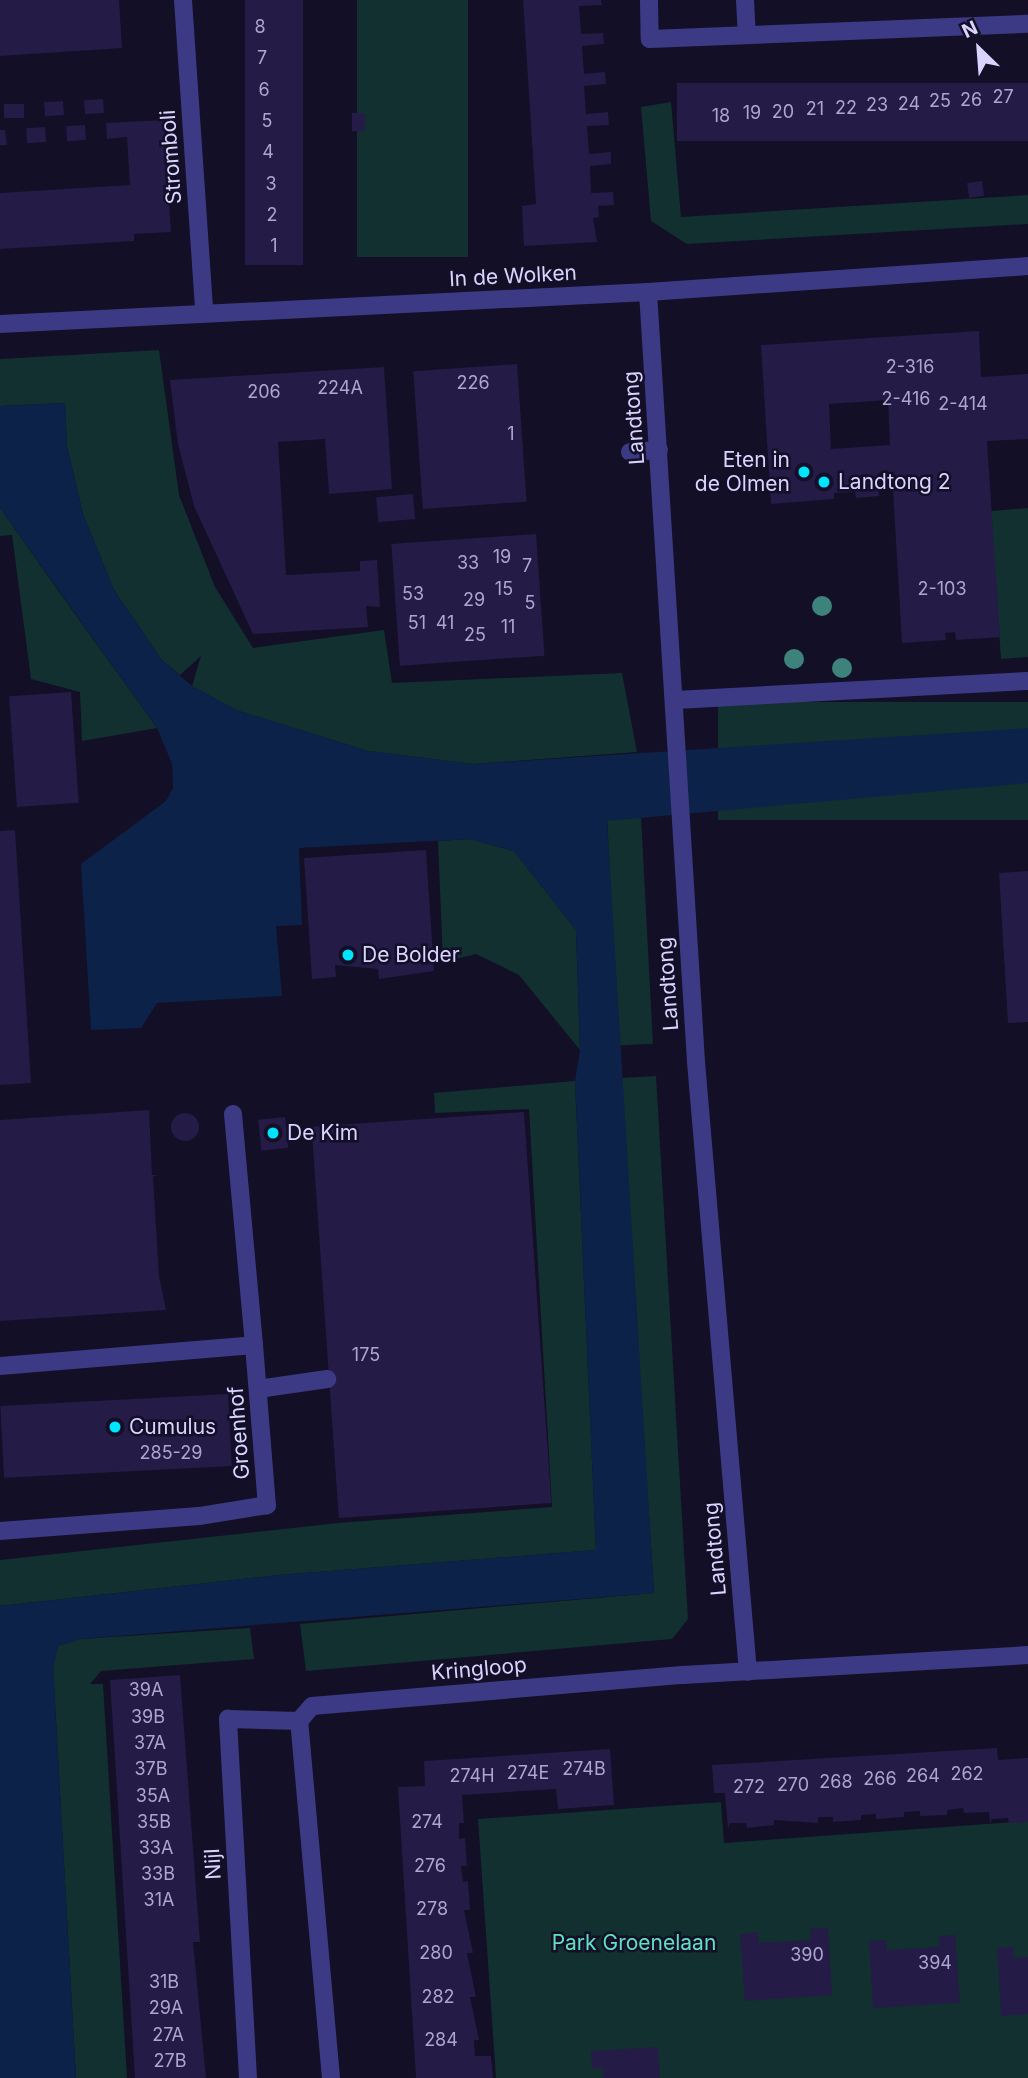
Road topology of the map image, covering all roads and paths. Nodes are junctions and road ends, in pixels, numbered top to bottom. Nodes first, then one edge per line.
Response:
1 (183, 0) edge
2 (649, 0) edge
3 (745, 0) edge
4 (1028, 24) edge
5 (747, 35) junction
6 (1028, 266) edge
7 (648, 292) junction
8 (204, 312) junction
9 (0, 324) edge
10 (659, 450) junction
11 (630, 452) dead end
12 (1028, 681) edge
13 (676, 700) junction
14 (233, 1114) dead end
15 (254, 1345) junction
16 (0, 1366) edge
17 (327, 1380) dead end
18 (258, 1389) junction
19 (0, 1531) edge
20 (1028, 1655) edge
21 (748, 1672) junction
22 (299, 1721) junction
23 (248, 2078) edge
24 (331, 2078) edge

1 - 8 street, Stromboli
2 - 5 street
3 - 5 street
4 - 5 street
6 - 7 street, In de Wolken
7 - 8 street, In de Wolken
7 - 10 street, Landtong
8 - 9 street, In de Wolken
10 - 11 street
10 - 13 street, Landtong
12 - 13 street
13 - 21 street, Landtong
14 - 15 street, Groenhof
15 - 16 street
15 - 18 street, Groenhof
17 - 18 street
18 - 19 street, Groenhof
20 - 21 street, Kringloop
21 - 22 street, Kringloop
22 - 23 street, Nijl
22 - 24 street

